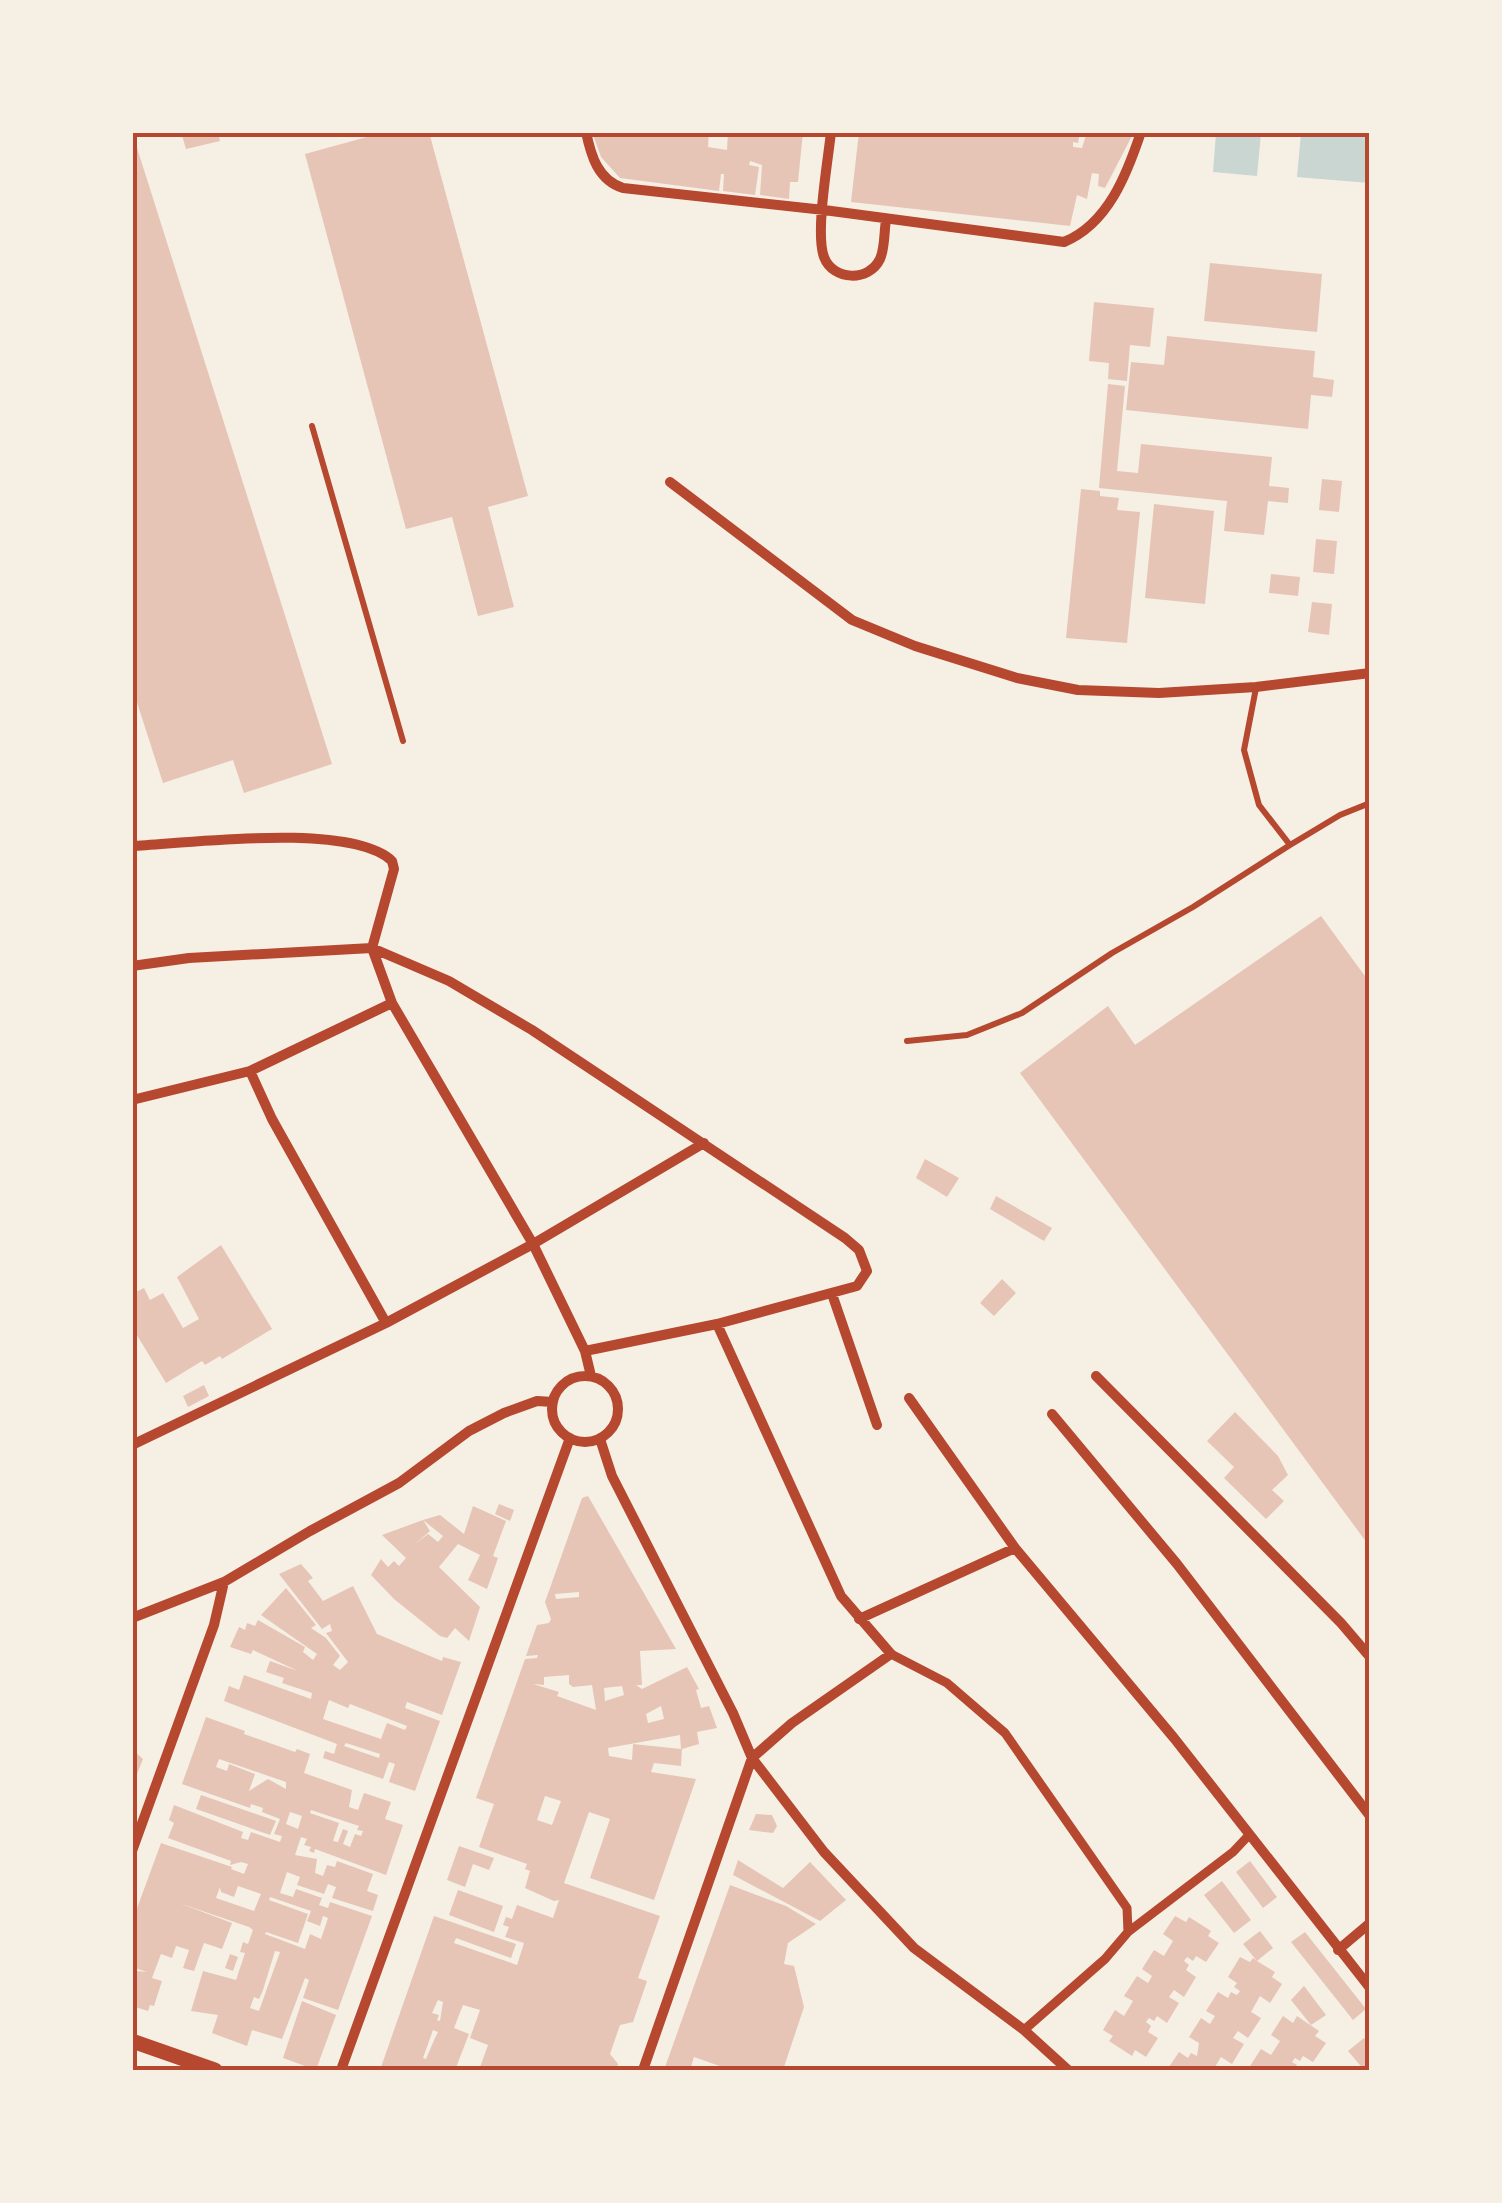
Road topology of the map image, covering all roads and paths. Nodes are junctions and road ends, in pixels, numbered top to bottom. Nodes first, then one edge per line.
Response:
1 (586, 132) edge
2 (831, 132) edge
3 (1141, 132) edge
4 (824, 210) junction
5 (886, 220) junction
6 (312, 426) dead end
7 (670, 482) dead end
8 (1370, 674) edge
9 (1256, 687) junction
10 (403, 741) dead end
11 (1370, 803) edge
12 (1290, 845) junction
13 (132, 846) edge
14 (372, 948) junction
15 (132, 966) edge
16 (392, 1004) junction
17 (907, 1041) dead end
18 (250, 1071) junction
19 (132, 1100) edge
20 (704, 1143) junction
21 (533, 1244) junction
22 (832, 1294) junction
23 (386, 1323) junction
24 (717, 1324) junction
25 (585, 1351) junction
26 (591, 1376) junction
27 (1096, 1376) dead end
28 (909, 1398) dead end
29 (553, 1402) junction
30 (1052, 1414) dead end
31 (877, 1425) dead end
32 (570, 1438) junction
33 (600, 1439) junction
34 (132, 1445) edge
35 (1015, 1548) junction
36 (224, 1582) junction
37 (132, 1618) edge
38 (859, 1619) junction
39 (891, 1654) junction
40 (1370, 1657) edge
41 (752, 1758) junction
42 (1370, 1816) edge
43 (1249, 1835) junction
44 (132, 1851) edge
45 (1370, 1923) edge
46 (1128, 1932) junction
47 (1338, 1950) junction
48 (1370, 1988) edge
49 (1024, 2030) junction
50 (132, 2042) edge
51 (214, 2070) edge
52 (342, 2070) edge
53 (642, 2070) edge
54 (1068, 2070) edge

1 - 4 street
2 - 4 street
3 - 5 street
4 - 5 street
4 - 5 street
6 - 10 lane
7 - 9 street
8 - 9 street
9 - 12 lane
11 - 12 lane
12 - 17 lane
13 - 14 street
14 - 15 street
14 - 16 street
14 - 20 street
16 - 18 street
16 - 21 street
18 - 19 street
18 - 23 street
20 - 21 street
20 - 22 street
21 - 23 street
21 - 25 street
22 - 24 street
22 - 31 street
23 - 34 street
24 - 25 street
24 - 38 street
25 - 26 street
26 - 29 street
26 - 33 street
27 - 40 street
28 - 35 street
29 - 32 street
29 - 36 street
30 - 42 street
32 - 33 street
32 - 52 street
33 - 41 street
35 - 38 street
35 - 43 street
36 - 37 street
36 - 44 street
38 - 39 street
39 - 41 street
39 - 46 street
41 - 49 street
41 - 53 street
43 - 46 street
43 - 47 street
45 - 47 street
46 - 49 street
47 - 48 street
49 - 54 street
50 - 51 street

